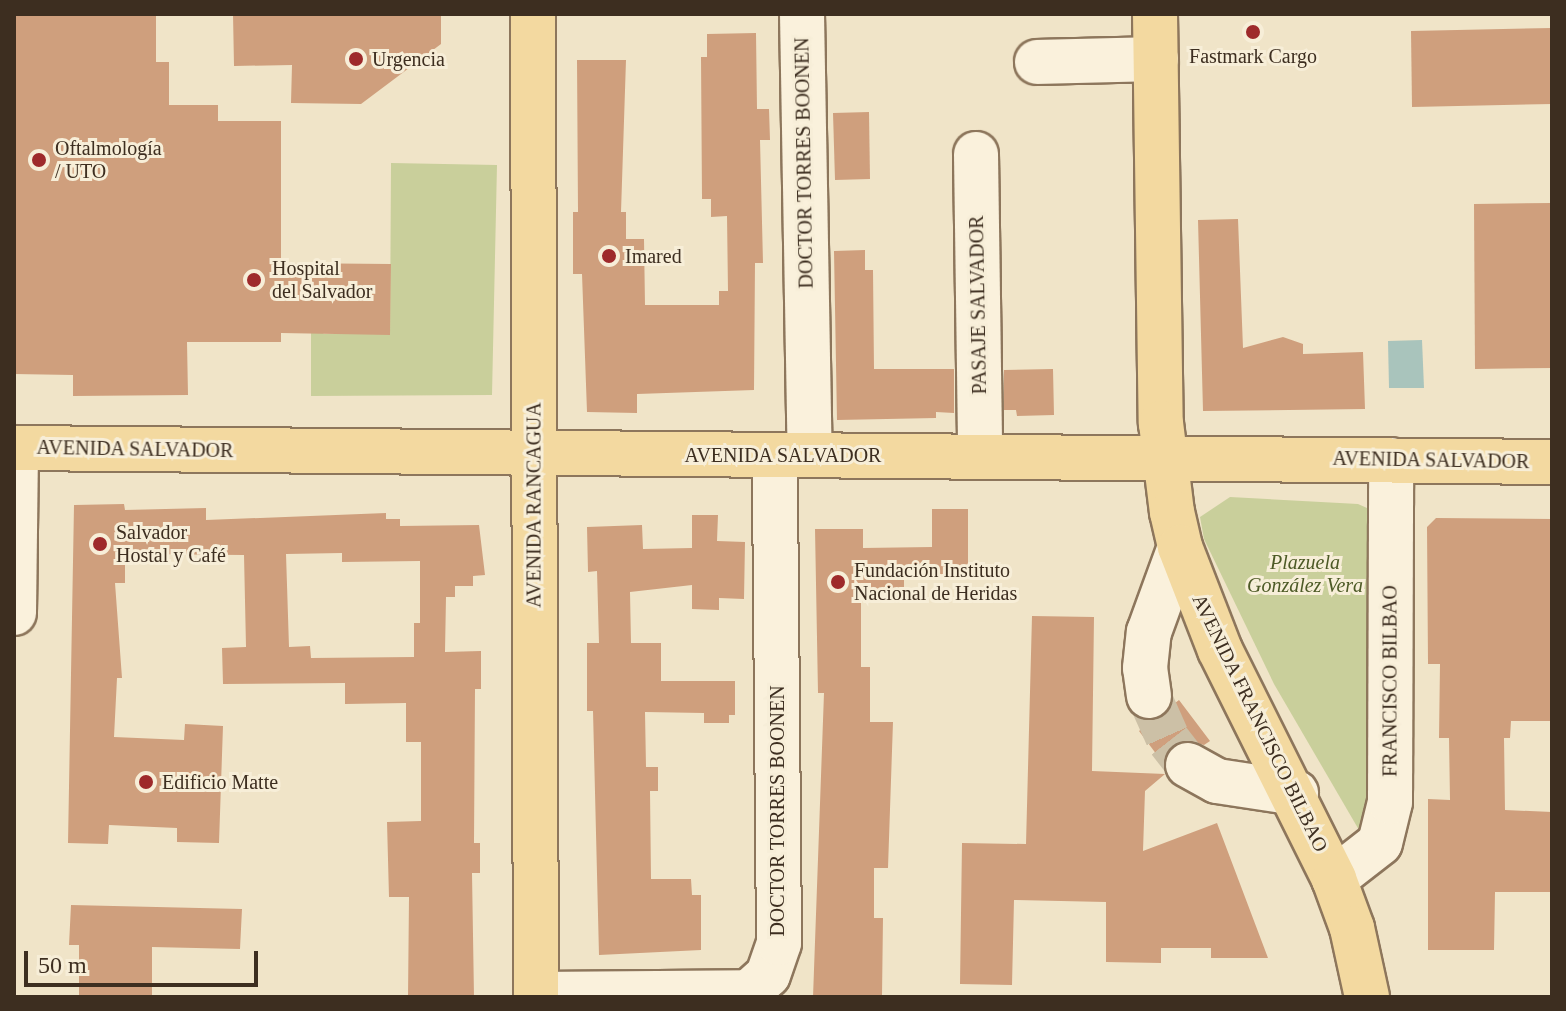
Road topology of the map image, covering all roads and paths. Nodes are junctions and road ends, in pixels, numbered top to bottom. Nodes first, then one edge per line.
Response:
1 (533, 14) edge
2 (802, 14) edge
3 (1155, 14) edge
4 (1156, 59) junction
5 (1037, 62) dead end
6 (976, 154) dead end
7 (15, 448) edge
8 (534, 453) junction
9 (793, 455) junction
10 (980, 456) junction
11 (1164, 458) junction
12 (1391, 460) junction
13 (1552, 462) edge
14 (1180, 547) junction
15 (14, 613) edge
16 (1149, 696) tunnel mouth
17 (1188, 765) tunnel mouth
18 (1296, 793) junction
19 (1334, 879) junction
20 (536, 995) edge
21 (1367, 997) edge

1 - 8 main road, AVENIDA RANCAGUA
2 - 9 street, DOCTOR TORRES BOONEN
3 - 4 main road, AVENIDA FRANCISCO BILBAO
4 - 5 street
4 - 11 main road, AVENIDA FRANCISCO BILBAO
6 - 10 street, PASAJE SALVADOR
7 - 8 main road, AVENIDA SALVADOR
7 - 15 street
8 - 9 main road, AVENIDA SALVADOR
8 - 20 main road, AVENIDA RANCAGUA
9 - 10 main road, AVENIDA SALVADOR
9 - 20 street, DOCTOR TORRES BOONEN
10 - 11 main road, AVENIDA SALVADOR
11 - 12 main road, AVENIDA SALVADOR
11 - 14 main road, AVENIDA FRANCISCO BILBAO
12 - 13 main road, AVENIDA SALVADOR
12 - 19 street, FRANCISCO BILBAO
14 - 16 street
14 - 18 main road, AVENIDA FRANCISCO BILBAO
17 - 18 street
18 - 19 main road, AVENIDA FRANCISCO BILBAO
19 - 21 main road, AVENIDA FRANCISCO BILBAO

